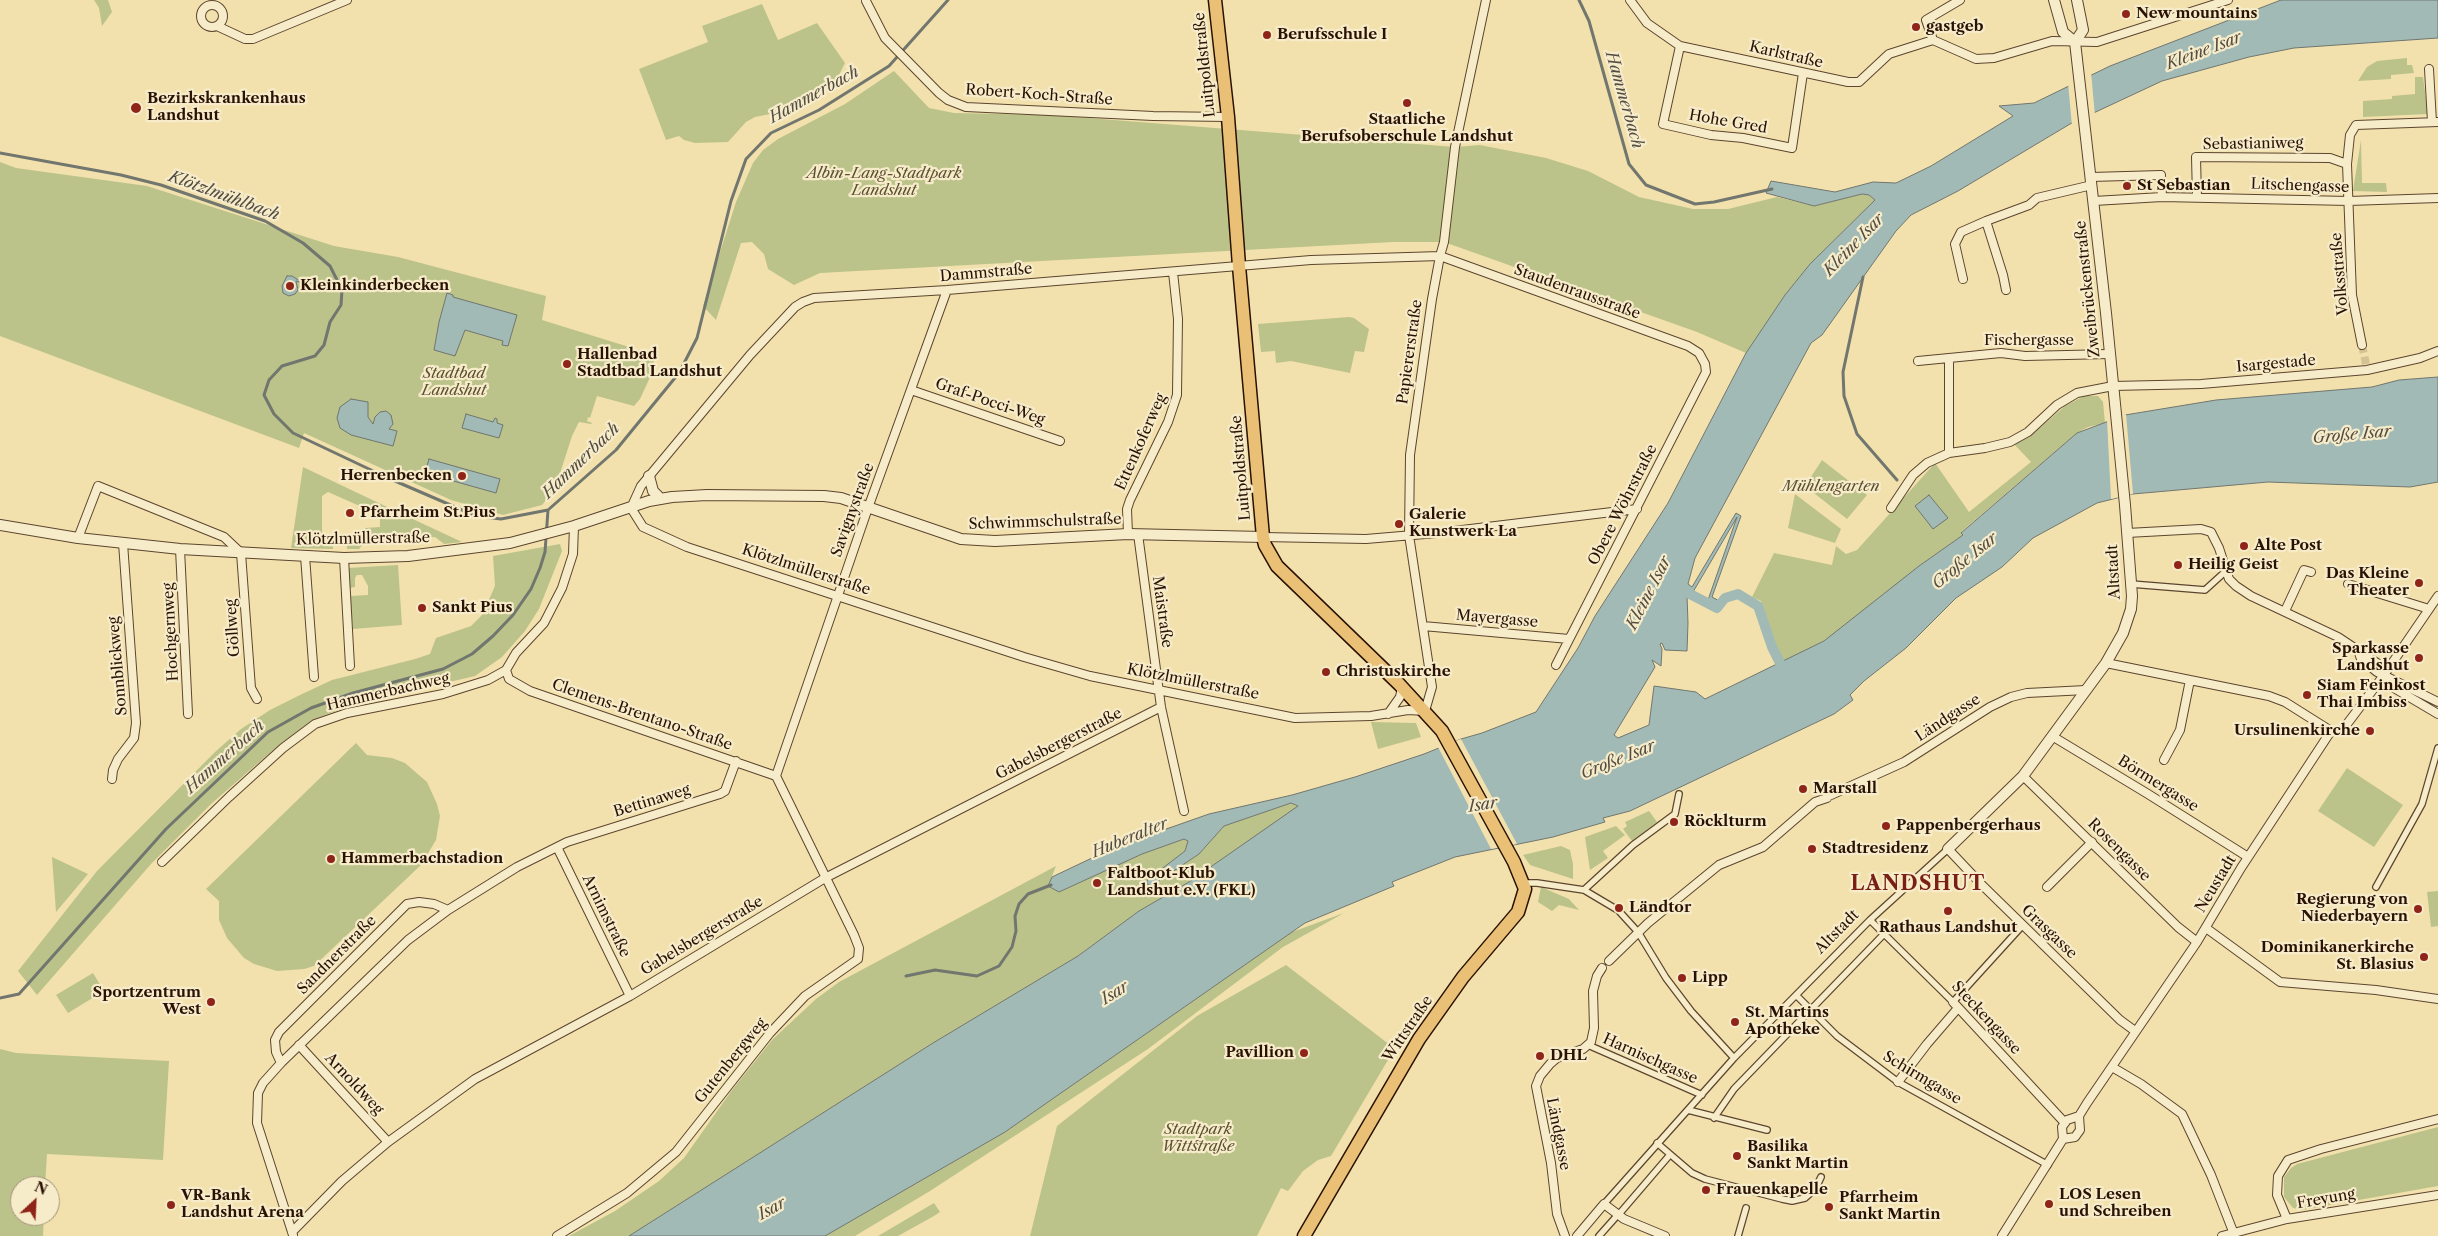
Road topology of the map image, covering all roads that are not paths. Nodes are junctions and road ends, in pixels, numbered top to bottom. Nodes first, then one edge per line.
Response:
1 (346, 0) edge
2 (1215, 0) edge
3 (1486, 0) edge
4 (1630, 0) edge
5 (1960, 0) edge
6 (2054, 0) edge
7 (2077, 0) edge
8 (2228, 0) edge
9 (866, 1) dead end
10 (217, 26) dead end
11 (1933, 40) junction
12 (2075, 42) junction
13 (1680, 46) junction
14 (2429, 69) dead end
15 (1803, 73) junction
16 (1228, 117) junction
17 (2435, 122) edge
18 (2347, 164) junction
19 (2091, 181) junction
20 (2162, 197) junction
21 (2197, 197) junction
22 (2438, 198) edge
23 (2094, 201) junction
24 (2349, 201) junction
25 (1986, 221) junction
26 (1440, 256) junction
27 (1239, 266) junction
28 (1173, 272) junction
29 (1963, 279) dead end
30 (947, 290) junction
31 (2006, 290) dead end
32 (2362, 345) tunnel mouth
33 (2438, 351) edge
34 (2110, 354) junction
35 (1702, 357) joint
36 (1949, 358) junction
37 (1918, 361) dead end
38 (2113, 386) junction
39 (911, 390) junction
40 (1060, 440) dead end
41 (1949, 453) junction
42 (648, 476) junction
43 (661, 499) junction
44 (631, 508) junction
45 (868, 508) junction
46 (1891, 508) dead end
47 (1637, 509) junction
48 (0, 525) edge
49 (574, 526) junction
50 (2127, 533) junction
51 (1133, 534) junction
52 (1409, 535) junction
53 (1263, 537) junction
54 (78, 538) junction
55 (124, 543) junction
56 (180, 549) junction
57 (241, 553) junction
58 (305, 556) junction
59 (344, 558) junction
60 (2226, 571) junction
61 (2311, 572) dead end
62 (2131, 584) junction
63 (2348, 584) dead end
64 (837, 596) junction
65 (2438, 596) edge
66 (2429, 609) junction
67 (2285, 611) junction
68 (1423, 626) junction
69 (1569, 639) junction
70 (2106, 663) junction
71 (1556, 665) dead end
72 (350, 666) dead end
73 (506, 670) junction
74 (2384, 675) junction
75 (314, 677) dead end
76 (2190, 680) junction
77 (1402, 688) junction
78 (2086, 690) junction
79 (1161, 691) junction
80 (257, 699) dead end
81 (2438, 702) edge
82 (1161, 706) junction
83 (1425, 711) junction
84 (188, 714) dead end
85 (1388, 714) junction
86 (2438, 714) edge
87 (2331, 731) junction
88 (2052, 736) junction
89 (2438, 748) edge
90 (2164, 760) dead end
91 (736, 761) junction
92 (776, 776) junction
93 (2023, 776) junction
94 (112, 779) dead end
95 (1679, 794) dead end
96 (1184, 811) dead end
97 (2092, 842) junction
98 (557, 848) junction
99 (1948, 849) junction
100 (2248, 857) junction
101 (162, 862) dead end
102 (826, 878) junction
103 (1524, 883) junction
104 (2047, 887) dead end
105 (2376, 887) dead end
106 (1584, 890) junction
107 (448, 910) junction
108 (1870, 920) junction
109 (2023, 925) junction
110 (2206, 928) junction
111 (1638, 932) junction
112 (1883, 935) junction
113 (2197, 942) junction
114 (1609, 961) dead end
115 (1602, 968) dead end
116 (1796, 995) junction
117 (630, 996) junction
118 (2438, 999) edge
119 (1956, 1005) junction
120 (1811, 1010) junction
121 (2135, 1031) junction
122 (299, 1045) junction
123 (1588, 1045) junction
124 (1734, 1058) junction
125 (281, 1063) junction
126 (2112, 1067) junction
127 (1898, 1082) junction
128 (1702, 1095) junction
129 (1688, 1110) junction
130 (2079, 1116) junction
131 (1714, 1118) junction
132 (2438, 1120) edge
133 (2065, 1123) junction
134 (1766, 1130) dead end
135 (2063, 1139) junction
136 (388, 1142) junction
137 (1657, 1143) junction
138 (1668, 1157) dead end
139 (2048, 1165) junction
140 (1821, 1177) dead end
141 (2438, 1195) edge
142 (1604, 1204) junction
143 (1746, 1208) dead end
144 (1620, 1213) dead end
145 (1615, 1218) dead end
146 (2287, 1219) junction
147 (292, 1234) edge
148 (2234, 1234) junction
149 (557, 1236) edge
150 (1304, 1236) edge
151 (1565, 1236) edge
152 (1577, 1236) edge
153 (1599, 1236) edge
154 (1665, 1236) edge
155 (1738, 1236) edge
156 (2002, 1236) edge
157 (2222, 1236) edge

1 - 10 street
2 - 16 main road, Luitpoldstraße
3 - 26 street, Papiererstraße
4 - 13 street, Karlstraße
5 - 11 street
6 - 12 street
7 - 12 street
8 - 12 street
9 - 16 street, Robert-Koch-Straße
11 - 12 street
11 - 15 street, Karlstraße
12 - 19 street, Zweibrückenstraße
13 - 15 street, Karlstraße
13 - 15 street, Hohe Gred
14 - 17 street
16 - 27 main road, Luitpoldstraße
17 - 18 street, Volksstraße
18 - 21 street, Sebastianiweg
18 - 24 street, Volksstraße
19 - 20 street
19 - 23 street, Zweibrückenstraße
19 - 25 street
20 - 21 street, Litschengasse
20 - 23 street, Litschengasse
21 - 24 street, Litschengasse
22 - 24 street, Litschengasse
23 - 34 street, Zweibrückenstraße
24 - 32 street, Volksstraße
25 - 29 street
25 - 31 street
26 - 27 street, Dammstraße
26 - 35 street, Staudenrausstraße
26 - 52 street, Papiererstraße
27 - 28 street, Dammstraße
27 - 53 main road, Luitpoldstraße
28 - 30 street, Dammstraße
28 - 51 street, Ettenkoferweg
30 - 39 street, Savignystraße
30 - 42 street, Dammstraße
33 - 38 street, Isargestade
34 - 36 street, Fischergasse
34 - 38 street, Zweibrückenstraße
35 - 47 street, Obere Wöhrstraße
36 - 37 street, Fischergasse
36 - 41 street
38 - 41 street, Isargestade
38 - 50 street, Zweibrückenstraße
39 - 40 street, Graf-Pocci-Weg
39 - 45 street, Savignystraße
41 - 46 street, Isargestade
42 - 43 street
42 - 44 street, Dammstraße
43 - 44 street, Schwimmschulstraße
43 - 45 street, Schwimmschulstraße
44 - 49 street, Klötzlmüllerstraße
44 - 64 street, Klötzlmüllerstraße
45 - 51 street, Schwimmschulstraße
45 - 64 street, Savignystraße
47 - 52 street, Schwimmschulstraße
47 - 69 street, Obere Wöhrstraße
48 - 54 street, Klötzlmüllerstraße
49 - 59 street, Klötzlmüllerstraße
49 - 73 street, Hammerbachweg
50 - 60 street
50 - 62 street, Altstadt
51 - 53 street, Schwimmschulstraße
51 - 79 street, Maistraße
52 - 53 street, Schwimmschulstraße
52 - 68 street, Papiererstraße
53 - 77 main road, Luitpoldstraße
54 - 55 street, Klötzlmüllerstraße
54 - 57 street
55 - 56 street, Klötzlmüllerstraße
55 - 94 street, Sonnblickweg
56 - 57 street, Klötzlmüllerstraße
56 - 84 street, Hochgernweg
57 - 58 street, Klötzlmüllerstraße
57 - 80 street, Göllweg
58 - 59 street, Klötzlmüllerstraße
58 - 75 street
59 - 72 street
60 - 62 street
60 - 67 street
61 - 67 street
62 - 70 street, Altstadt
63 - 66 street
64 - 79 street, Klötzlmüllerstraße
64 - 92 street, Savignystraße
65 - 66 street
66 - 74 street
67 - 74 street
68 - 69 street, Mayergasse
68 - 83 street, Papiererstraße
69 - 71 street, Obere Wöhrstraße
70 - 76 street
70 - 78 street, Altstadt
73 - 91 street, Clemens-Brentano-Straße
73 - 101 street, Hammerbachweg
74 - 81 street
74 - 86 street
74 - 87 street, Neustadt
76 - 87 street
76 - 90 street
77 - 83 main road, Luitpoldstraße
77 - 85 street
78 - 88 street, Altstadt
78 - 111 street, Ländgasse
79 - 82 street, Maistraße
79 - 85 street, Klötzlmüllerstraße
82 - 96 street, Maistraße
82 - 102 street, Gabelsbergerstraße
83 - 85 street, Klötzlmüllerstraße
83 - 103 main road, Luitpoldstraße
87 - 100 street, Neustadt
88 - 93 street, Altstadt
88 - 100 street, Börmergasse
89 - 105 street
91 - 92 street, Clemens-Brentano-Straße
91 - 98 street, Bettinaweg
92 - 102 street
93 - 97 street, Rosengasse
93 - 99 street, Altstadt
95 - 106 street
97 - 104 street
97 - 113 street, Rosengasse
98 - 107 street
98 - 117 street, Arnimstraße
99 - 108 street, Altstadt
99 - 109 street, Grasgasse
100 - 110 street, Neustadt
102 - 117 street, Gabelsbergerstraße
102 - 149 street, Gutenbergweg
103 - 106 street
103 - 150 main road, Wittstraße
106 - 111 street
107 - 122 street
107 - 125 street, Sandnerstraße
108 - 112 street, Steckengasse
108 - 116 street, Altstadt
109 - 119 street
109 - 121 street, Grasgasse
110 - 113 street, Neustadt
110 - 118 street
111 - 114 street, Ländgasse
111 - 124 street
112 - 119 street, Steckengasse
112 - 120 street
113 - 121 street, Neustadt
115 - 123 street
116 - 120 street, Schirmgasse
116 - 124 street, Altstadt
117 - 136 street, Gabelsbergerstraße
119 - 127 street
119 - 133 street, Steckengasse
120 - 127 street, Schirmgasse
120 - 131 street
121 - 126 street, Neustadt
122 - 125 street
122 - 136 street, Arnoldweg
123 - 128 street, Harnischgasse
123 - 151 street, Ländgasse
124 - 128 street, Altstadt
125 - 147 street
126 - 130 street, Neustadt
126 - 148 street
127 - 139 street, Schirmgasse
128 - 129 street, Altstadt
129 - 131 street
129 - 137 street, Altstadt
130 - 133 street, Neustadt
130 - 135 street, Neustadt
131 - 134 street
132 - 146 street, Freyung
133 - 135 street, Neustadt
135 - 139 street, Neustadt
136 - 147 street, Gabelsbergerstraße
137 - 140 street
137 - 142 street, Altstadt
138 - 144 street
139 - 156 street, Neustadt
141 - 146 street, Freyung
142 - 152 street, Altstadt
142 - 154 street
143 - 155 street
145 - 153 street
146 - 148 street
148 - 157 street

